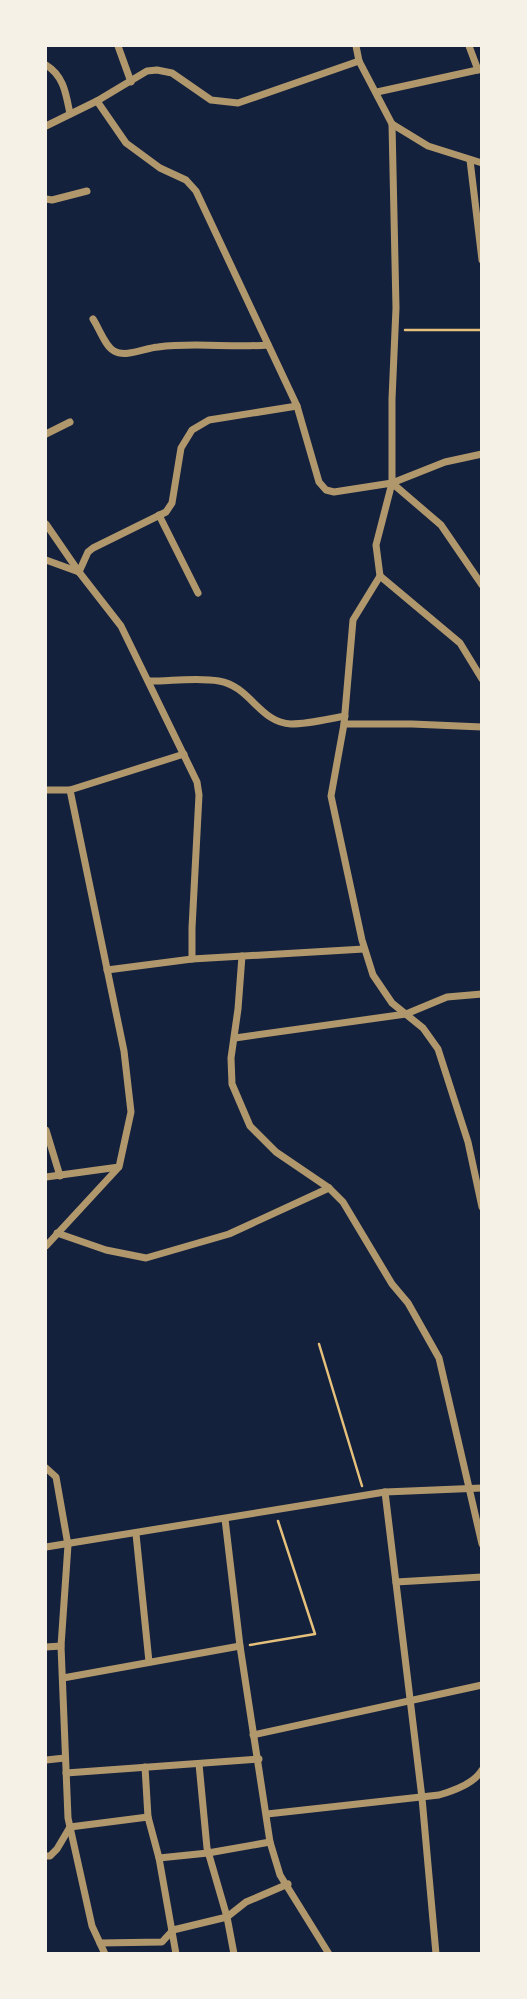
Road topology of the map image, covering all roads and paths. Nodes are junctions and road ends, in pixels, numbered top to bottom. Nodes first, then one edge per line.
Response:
1 (118, 46) edge
2 (355, 46) edge
3 (469, 46) edge
4 (359, 61) junction
5 (46, 65) edge
6 (480, 69) edge
7 (131, 82) junction
8 (377, 92) junction
9 (96, 101) junction
10 (70, 114) junction
11 (392, 124) junction
12 (46, 125) edge
13 (470, 160) junction
14 (481, 163) edge
15 (87, 191) dead end
16 (46, 199) edge
17 (481, 260) edge
18 (93, 319) dead end
19 (395, 330) junction
20 (481, 330) edge
21 (268, 345) junction
22 (297, 406) junction
23 (70, 422) dead end
24 (46, 434) edge
25 (481, 454) edge
26 (392, 483) junction
27 (159, 515) junction
28 (46, 524) edge
29 (46, 559) edge
30 (79, 572) junction
31 (380, 576) junction
32 (481, 585) edge
33 (198, 593) dead end
34 (481, 679) edge
35 (149, 681) junction
36 (345, 720) junction
37 (481, 727) edge
38 (184, 754) junction
39 (46, 790) edge
40 (70, 790) junction
41 (364, 948) junction
42 (242, 956) junction
43 (192, 959) junction
44 (107, 970) junction
45 (481, 994) edge
46 (406, 1014) junction
47 (235, 1038) junction
48 (46, 1130) edge
49 (119, 1167) junction
50 (60, 1176) junction
51 (46, 1177) edge
52 (329, 1188) junction
53 (481, 1207) edge
54 (57, 1233) junction
55 (46, 1246) edge
56 (319, 1343) dead end
57 (46, 1468) edge
58 (470, 1488) junction
59 (481, 1488) edge
60 (386, 1492) junction
61 (365, 1496) junction
62 (274, 1511) junction
63 (225, 1519) junction
64 (136, 1534) junction
65 (481, 1544) edge
66 (68, 1545) junction
67 (46, 1547) edge
68 (481, 1577) edge
69 (396, 1582) junction
70 (61, 1646) junction
71 (240, 1646) junction
72 (46, 1647) edge
73 (149, 1662) junction
74 (63, 1678) junction
75 (481, 1685) edge
76 (410, 1700) junction
77 (253, 1735) junction
78 (65, 1758) junction
79 (259, 1759) junction
80 (46, 1760) edge
81 (199, 1763) junction
82 (145, 1767) junction
83 (481, 1770) edge
84 (66, 1773) junction
85 (422, 1798) junction
86 (267, 1814) junction
87 (148, 1817) junction
88 (70, 1826) junction
89 (270, 1842) junction
90 (208, 1853) junction
91 (46, 1856) edge
92 (159, 1858) junction
93 (288, 1884) junction
94 (227, 1917) junction
95 (173, 1930) junction
96 (100, 1943) junction
97 (105, 1954) edge
98 (176, 1954) edge
99 (234, 1954) edge
100 (329, 1954) edge
101 (436, 1954) edge

1 - 7 street
2 - 4 street
3 - 6 street
4 - 7 street
4 - 8 street
5 - 10 street
6 - 8 street
7 - 9 street
8 - 11 street
9 - 10 street
9 - 21 street
10 - 12 street
11 - 13 street
11 - 19 street
13 - 14 street
13 - 17 street
15 - 16 street
18 - 21 street
19 - 20 path
19 - 26 street
21 - 22 street
22 - 26 street
22 - 27 street
23 - 24 street
25 - 26 street
26 - 31 street
26 - 32 street
27 - 30 street
27 - 33 street
28 - 30 street
29 - 30 street
30 - 35 street
31 - 34 street
31 - 36 street
35 - 36 street
35 - 38 street
36 - 37 street
36 - 41 street
38 - 40 street
38 - 43 street
39 - 40 street
40 - 44 street
41 - 42 street
41 - 46 street
42 - 43 street
42 - 47 street
43 - 44 street
44 - 49 street
45 - 46 street
46 - 47 street
46 - 53 street
47 - 52 street
48 - 50 street
49 - 50 street
49 - 54 street
50 - 51 street
52 - 54 street
52 - 58 street
54 - 55 street
56 - 61 path
57 - 66 street
58 - 59 street
58 - 60 street
58 - 65 street
60 - 61 street
60 - 69 street
61 - 62 street
62 - 63 street
62 - 71 path
63 - 64 street
63 - 71 street
64 - 66 street
64 - 73 street
66 - 67 street
66 - 70 street
68 - 69 street
69 - 76 street
70 - 72 street
70 - 74 street
71 - 73 street
71 - 77 street
73 - 74 street
74 - 78 street
75 - 76 street
76 - 77 street
76 - 85 street
77 - 79 street
78 - 80 street
78 - 84 street
79 - 81 street
79 - 86 street
81 - 82 street
81 - 90 street
82 - 84 street
82 - 87 street
83 - 85 street
84 - 88 street
85 - 86 street
85 - 101 street
86 - 89 street
87 - 88 street
87 - 92 street
88 - 91 street
88 - 96 street
89 - 90 street
89 - 93 street
90 - 92 street
90 - 94 street
92 - 95 street
93 - 94 street
93 - 100 street
94 - 95 street
94 - 99 street
95 - 96 street
95 - 98 street
96 - 97 street

